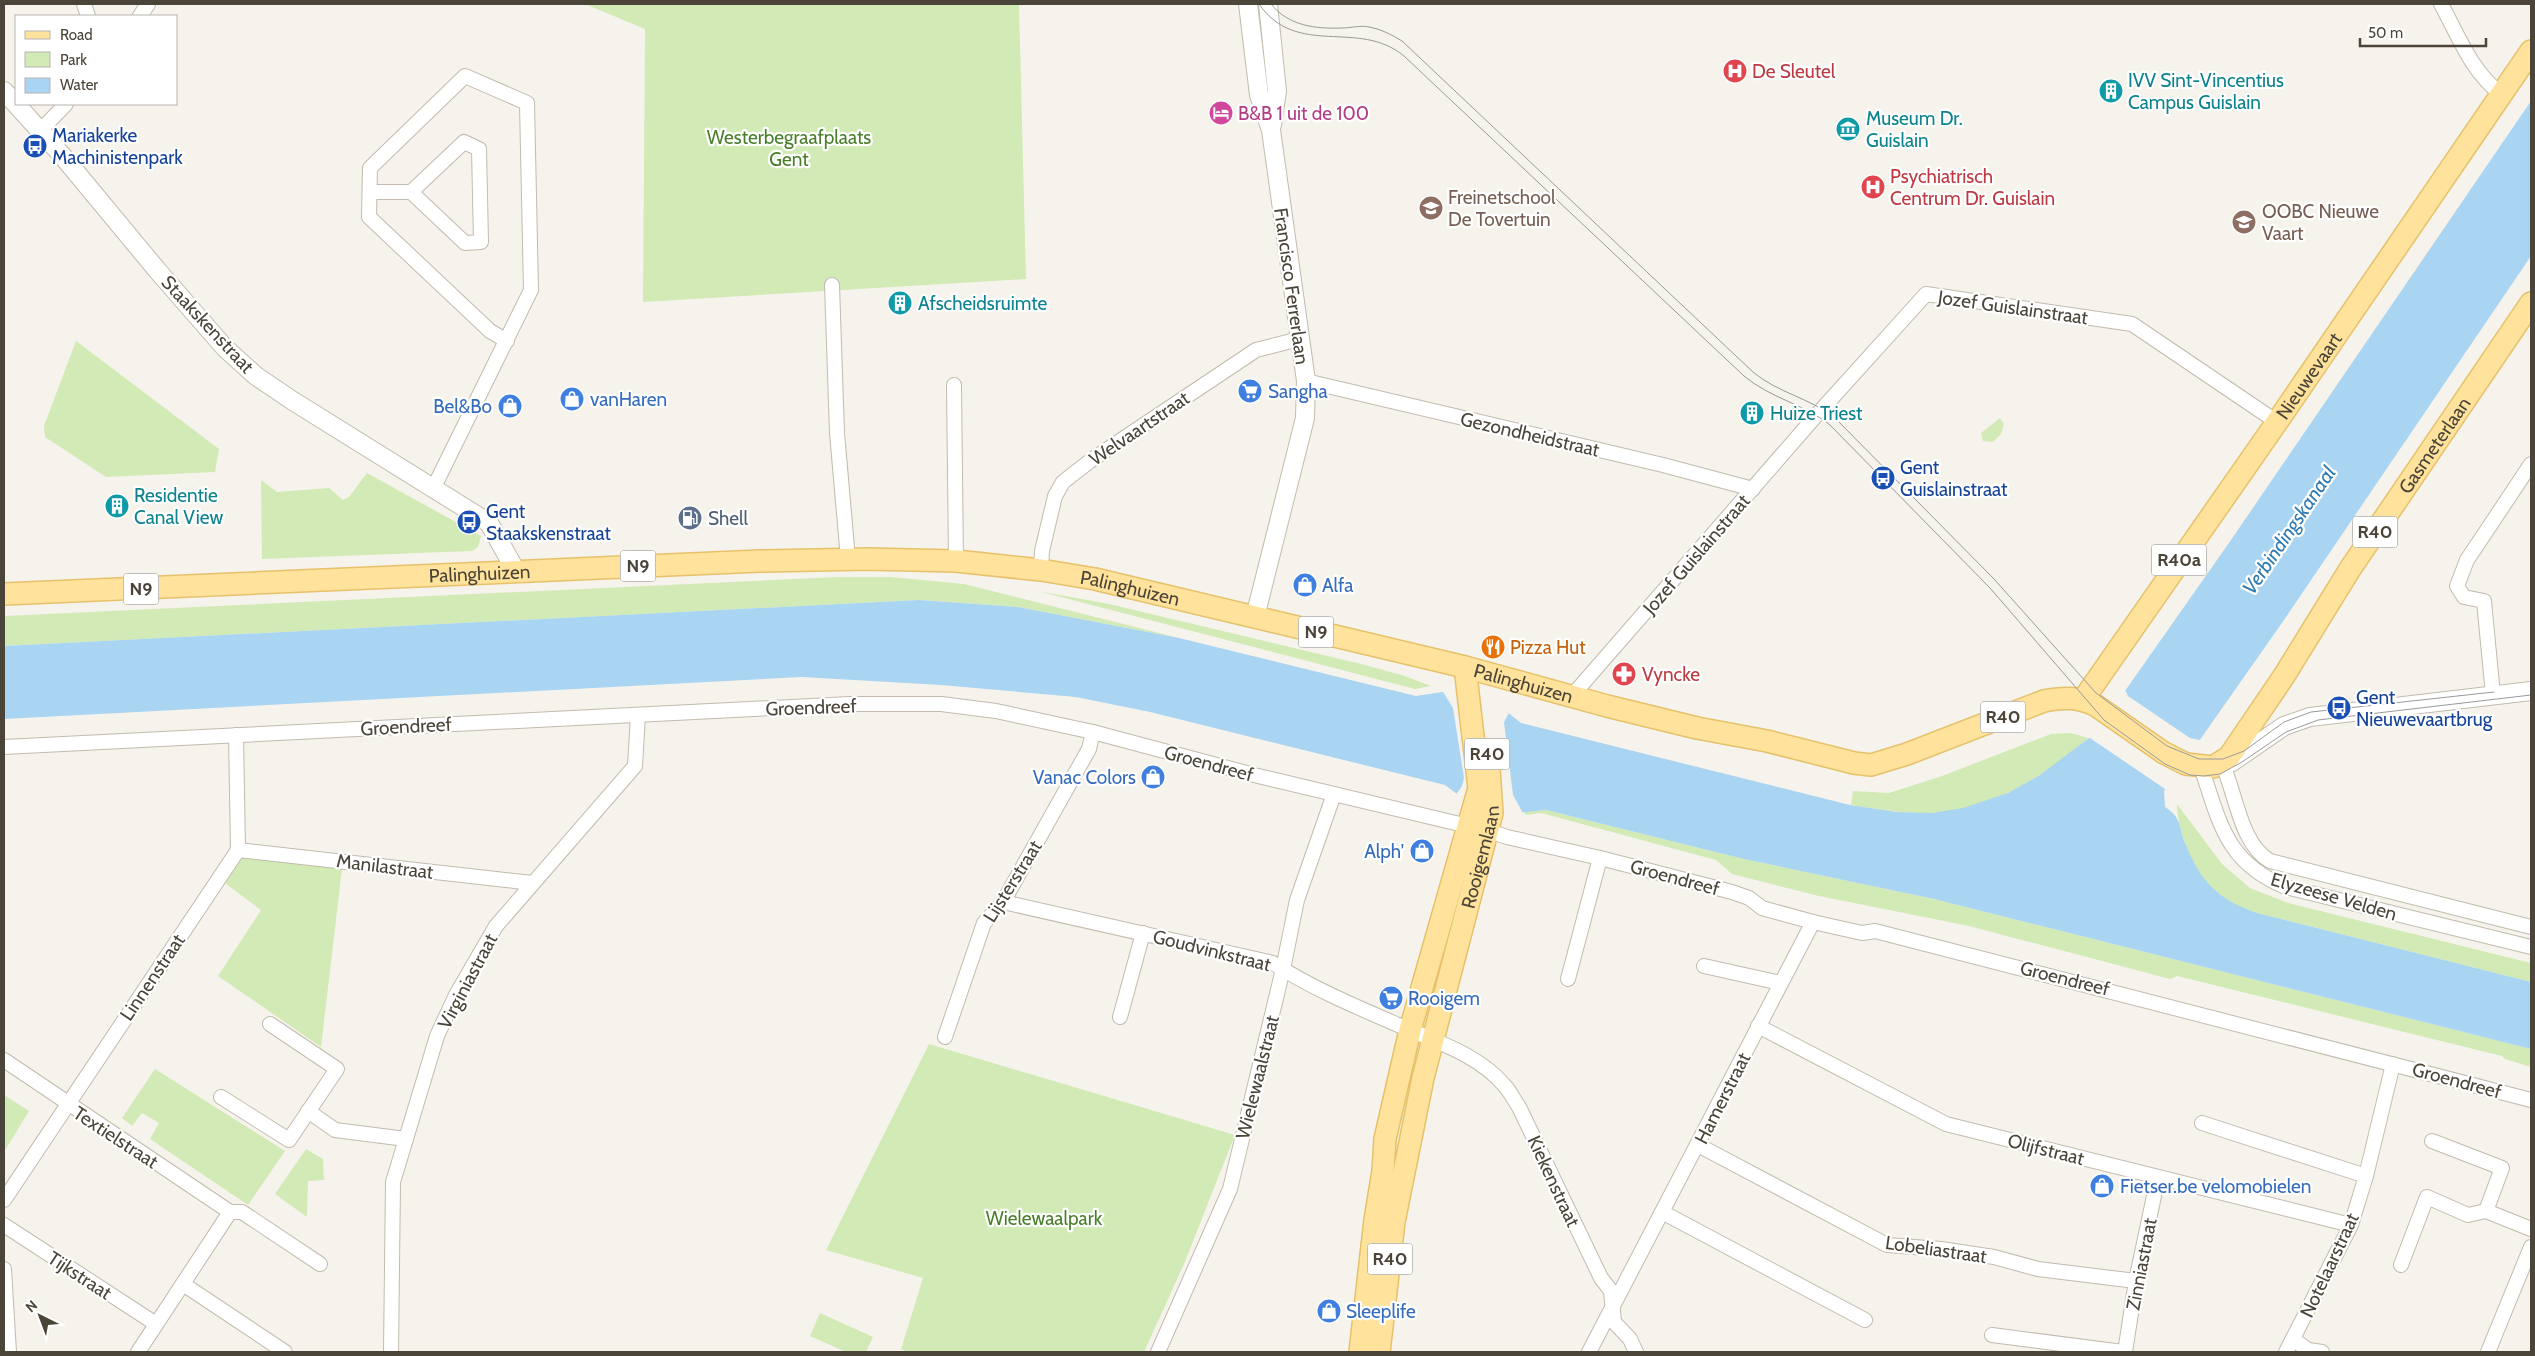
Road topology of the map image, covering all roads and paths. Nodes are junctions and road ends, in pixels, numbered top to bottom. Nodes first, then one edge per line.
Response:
1 (148, 4) edge
2 (1248, 4) edge
3 (1268, 4) edge
4 (2441, 4) edge
5 (141, 15) edge
6 (2531, 51) edge
7 (4, 91) edge
8 (2501, 94) junction
9 (15, 103) edge
10 (17, 105) edge
11 (65, 105) edge
12 (1271, 130) junction
13 (40, 131) junction
14 (370, 192) junction
15 (412, 192) junction
16 (832, 286) dead end
17 (2531, 303) edge
18 (1299, 339) junction
19 (507, 341) junction
20 (1306, 381) junction
21 (954, 385) dead end
22 (2277, 422) junction
23 (2531, 464) edge
24 (433, 489) junction
25 (1752, 489) junction
26 (848, 559) junction
27 (956, 561) junction
28 (1040, 570) junction
29 (516, 571) junction
30 (4, 594) edge
31 (1255, 617) junction
32 (1472, 670) junction
33 (2531, 691) edge
34 (2493, 695) junction
35 (1571, 697) junction
36 (2083, 700) junction
37 (638, 715) junction
38 (1093, 732) junction
39 (236, 735) junction
40 (4, 747) edge
41 (2222, 763) junction
42 (2197, 766) junction
43 (1334, 794) junction
44 (1481, 820) junction
45 (238, 850) junction
46 (1600, 858) junction
47 (532, 883) junction
48 (1003, 902) junction
49 (1813, 922) junction
50 (2531, 927) edge
51 (1143, 933) junction
52 (2531, 947) edge
53 (1704, 966) dead end
54 (1283, 969) junction
55 (1568, 980) dead end
56 (1780, 983) junction
57 (1120, 1018) dead end
58 (270, 1024) dead end
59 (1758, 1026) junction
60 (1410, 1030) junction
61 (945, 1037) dead end
62 (1432, 1038) junction
63 (4, 1060) edge
64 (2393, 1064) junction
65 (221, 1097) dead end
66 (2531, 1100) edge
67 (67, 1104) junction
68 (308, 1111) junction
69 (2202, 1123) dead end
70 (406, 1139) junction
71 (2432, 1141) dead end
72 (1698, 1145) junction
73 (2366, 1176) junction
74 (2158, 1177) junction
75 (4, 1200) edge
76 (2486, 1211) junction
77 (230, 1212) junction
78 (1662, 1212) junction
79 (4, 1225) edge
80 (2351, 1225) junction
81 (2531, 1230) edge
82 (2531, 1247) edge
83 (320, 1264) dead end
84 (2401, 1265) dead end
85 (4, 1269) edge
86 (2136, 1281) junction
87 (183, 1284) junction
88 (1612, 1308) junction
89 (1865, 1320) dead end
90 (156, 1324) junction
91 (1992, 1335) dead end
92 (2293, 1340) junction
93 (9, 1352) edge
94 (138, 1352) edge
95 (285, 1352) edge
96 (391, 1352) edge
97 (1158, 1352) edge
98 (1360, 1352) edge
99 (1379, 1352) edge
100 (1589, 1352) edge
101 (1636, 1352) edge
102 (2124, 1352) edge
103 (2286, 1352) edge
104 (2322, 1352) edge
105 (2488, 1352) edge

1 - 5 street
2 - 12 street, Francisco Ferrerlaan
3 - 12 street, Francisco Ferrerlaan
4 - 8 street
6 - 8 main road, Nieuwevaart / R40a
7 - 9 street, Staakskenstraat
8 - 22 main road, Nieuwevaart / R40a
10 - 13 street, Staakskenstraat
11 - 13 street
12 - 18 street, Francisco Ferrerlaan
13 - 24 street, Staakskenstraat
14 - 15 street
14 - 19 street
14 - 19 street
15 - 15 street
16 - 26 street
17 - 41 main road, Gasmeterlaan / R40
18 - 20 street, Francisco Ferrerlaan
18 - 28 street, Welvaartstraat
19 - 24 street
20 - 25 street, Gezondheidstraat
20 - 31 street, Francisco Ferrerlaan
21 - 27 street
22 - 25 street, Jozef Guislainstraat
22 - 36 main road, Nieuwevaart / R40a
23 - 34 street
24 - 29 street, Staakskenstraat
25 - 35 street, Jozef Guislainstraat
26 - 27 main road, Palinghuizen / N9
26 - 29 main road, Palinghuizen / N9
27 - 28 main road, Palinghuizen / N9
28 - 31 main road, Palinghuizen / N9
29 - 30 main road, Palinghuizen / N9
31 - 32 main road, Palinghuizen / N9
32 - 35 main road, Palinghuizen / R40
32 - 44 main road, Rooigemlaan / R40
33 - 34 street
34 - 41 street
35 - 36 main road, Palinghuizen / R40
36 - 42 main road, R40
37 - 38 street, Groendreef
37 - 39 street, Groendreef
37 - 47 street, Virginiastraat
38 - 43 street, Groendreef
38 - 48 street, Lijsterstraat
39 - 40 street, Groendreef
39 - 45 street
41 - 42 main road
41 - 50 street, Elyzeese Velden
42 - 52 street, Elyzeese Velden
43 - 44 street, Groendreef
43 - 54 street, Wielewaalstraat
44 - 46 street, Groendreef
44 - 60 main road, Rooigemlaan / R40
44 - 62 main road, Rooigemlaan / R40
45 - 47 street, Manilastraat
45 - 67 street, Linnenstraat
46 - 49 street, Groendreef
46 - 55 street
47 - 70 street, Virginiastraat
48 - 51 street, Goudvinkstraat
48 - 61 street, Lijsterstraat
49 - 56 street, Hamerstraat
49 - 64 street, Groendreef
51 - 54 street, Goudvinkstraat
51 - 57 street
53 - 56 street
54 - 60 street, Goudvinkstraat
54 - 97 street, Wielewaalstraat
56 - 59 street, Hamerstraat
58 - 68 street
59 - 72 street, Hamerstraat
59 - 74 street, Olijfstraat
60 - 62 street
60 - 98 main road, Rooigemlaan / R40
62 - 88 street, Kiekenstraat
62 - 99 main road, Rooigemlaan / R40
63 - 67 street, Textielstraat
64 - 66 street, Groendreef
64 - 73 street, Notelaarstraat
65 - 68 street
67 - 75 street, Linnenstraat
67 - 77 street, Textielstraat
68 - 70 street
69 - 73 street
70 - 96 street, Virginiastraat
71 - 76 street
72 - 78 street, Hamerstraat
72 - 86 street, Lobeliastraat
73 - 80 street, Notelaarstraat
74 - 80 street, Olijfstraat
74 - 86 street, Zinniastraat
76 - 81 street
76 - 84 street
77 - 83 street, Textielstraat
77 - 87 street
78 - 88 street, Hamerstraat
78 - 89 street
79 - 90 street, Tijkstraat
80 - 92 street, Notelaarstraat
82 - 105 street
85 - 93 street
86 - 102 street, Zinniastraat
87 - 90 street
87 - 95 street
88 - 100 street, Hamerstraat
88 - 101 street, Kiekenstraat
90 - 94 street
91 - 102 street, Zinniastraat
92 - 103 street, Notelaarstraat
92 - 104 street

